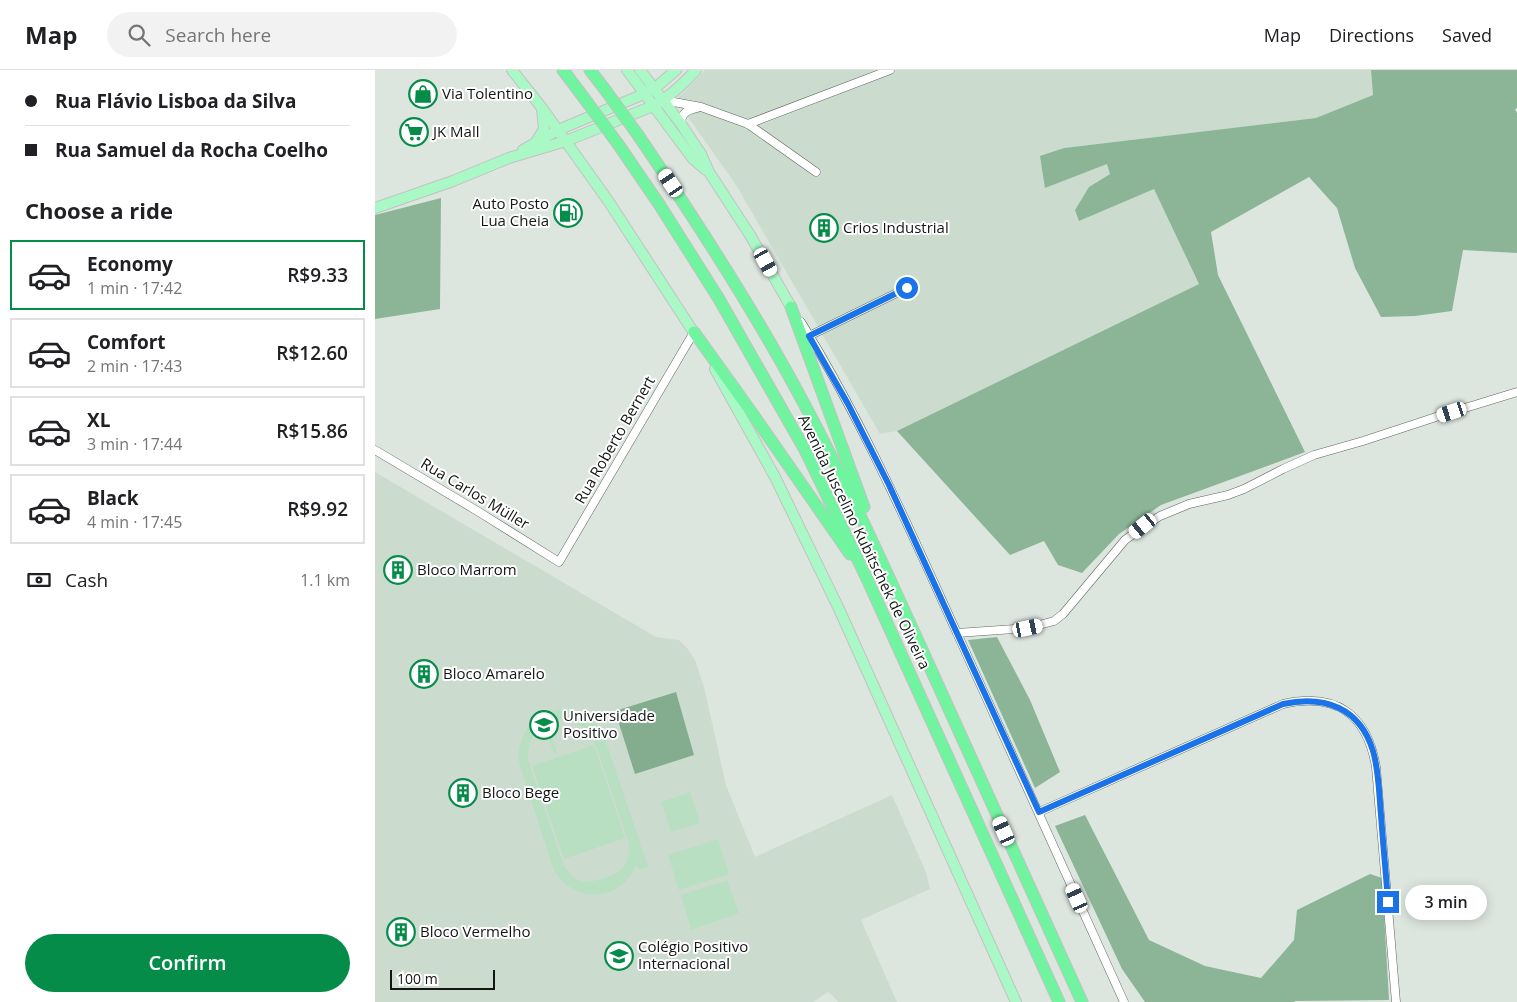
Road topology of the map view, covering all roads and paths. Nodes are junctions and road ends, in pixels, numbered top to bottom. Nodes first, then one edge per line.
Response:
1 (512, 70) edge
2 (563, 70) edge
3 (590, 70) edge
4 (627, 70) edge
5 (640, 70) edge
6 (676, 70) edge
7 (696, 70) edge
8 (890, 70) edge
9 (649, 91) junction
10 (663, 100) junction
11 (653, 106) junction
12 (701, 107) junction
13 (542, 108) junction
14 (681, 124) junction
15 (748, 124) junction
16 (558, 130) junction
17 (565, 141) junction
18 (536, 143) junction
19 (509, 158) junction
20 (709, 172) junction
21 (816, 172) dead end
22 (375, 208) edge
23 (907, 288) dead end
24 (791, 307) junction
25 (694, 332) junction
26 (809, 336) junction
27 (1517, 392) edge
28 (375, 450) edge
29 (559, 562) joint
30 (868, 581) junction
31 (914, 632) junction
32 (957, 633) junction
33 (1039, 812) junction
34 (1016, 1002) edge
35 (1059, 1002) edge
36 (1082, 1002) edge
37 (1124, 1002) edge
38 (1396, 1002) edge

1 - 13 main road
2 - 30 highway, Avenida Juscelino Kubitschek de Oliveira, bridge
3 - 31 highway, Avenida Juscelino Kubitschek de Oliveira, bridge
4 - 9 main road
5 - 9 main road
6 - 9 main road
7 - 10 main road
8 - 15 street
9 - 10 main road
9 - 11 main road
9 - 16 main road
10 - 11 main road
10 - 12 street
10 - 14 main road
11 - 17 main road
11 - 20 main road
12 - 14 street
12 - 15 street
13 - 16 main road
13 - 18 main road
14 - 20 main road
15 - 21 street
16 - 17 main road
16 - 18 main road
17 - 19 main road
17 - 25 main road
18 - 19 main road
19 - 22 main road
20 - 24 main road
23 - 26 street
24 - 26 street
24 - 31 highway
25 - 29 street, Rua Roberto Bernert
25 - 30 highway
25 - 34 main road
26 - 32 street
27 - 32 street
28 - 29 street, Rua Carlos Müller
30 - 35 highway, Avenida Juscelino Kubitschek de Oliveira
31 - 36 highway, Avenida Juscelino Kubitschek de Oliveira
32 - 33 street
33 - 37 street
33 - 38 street

